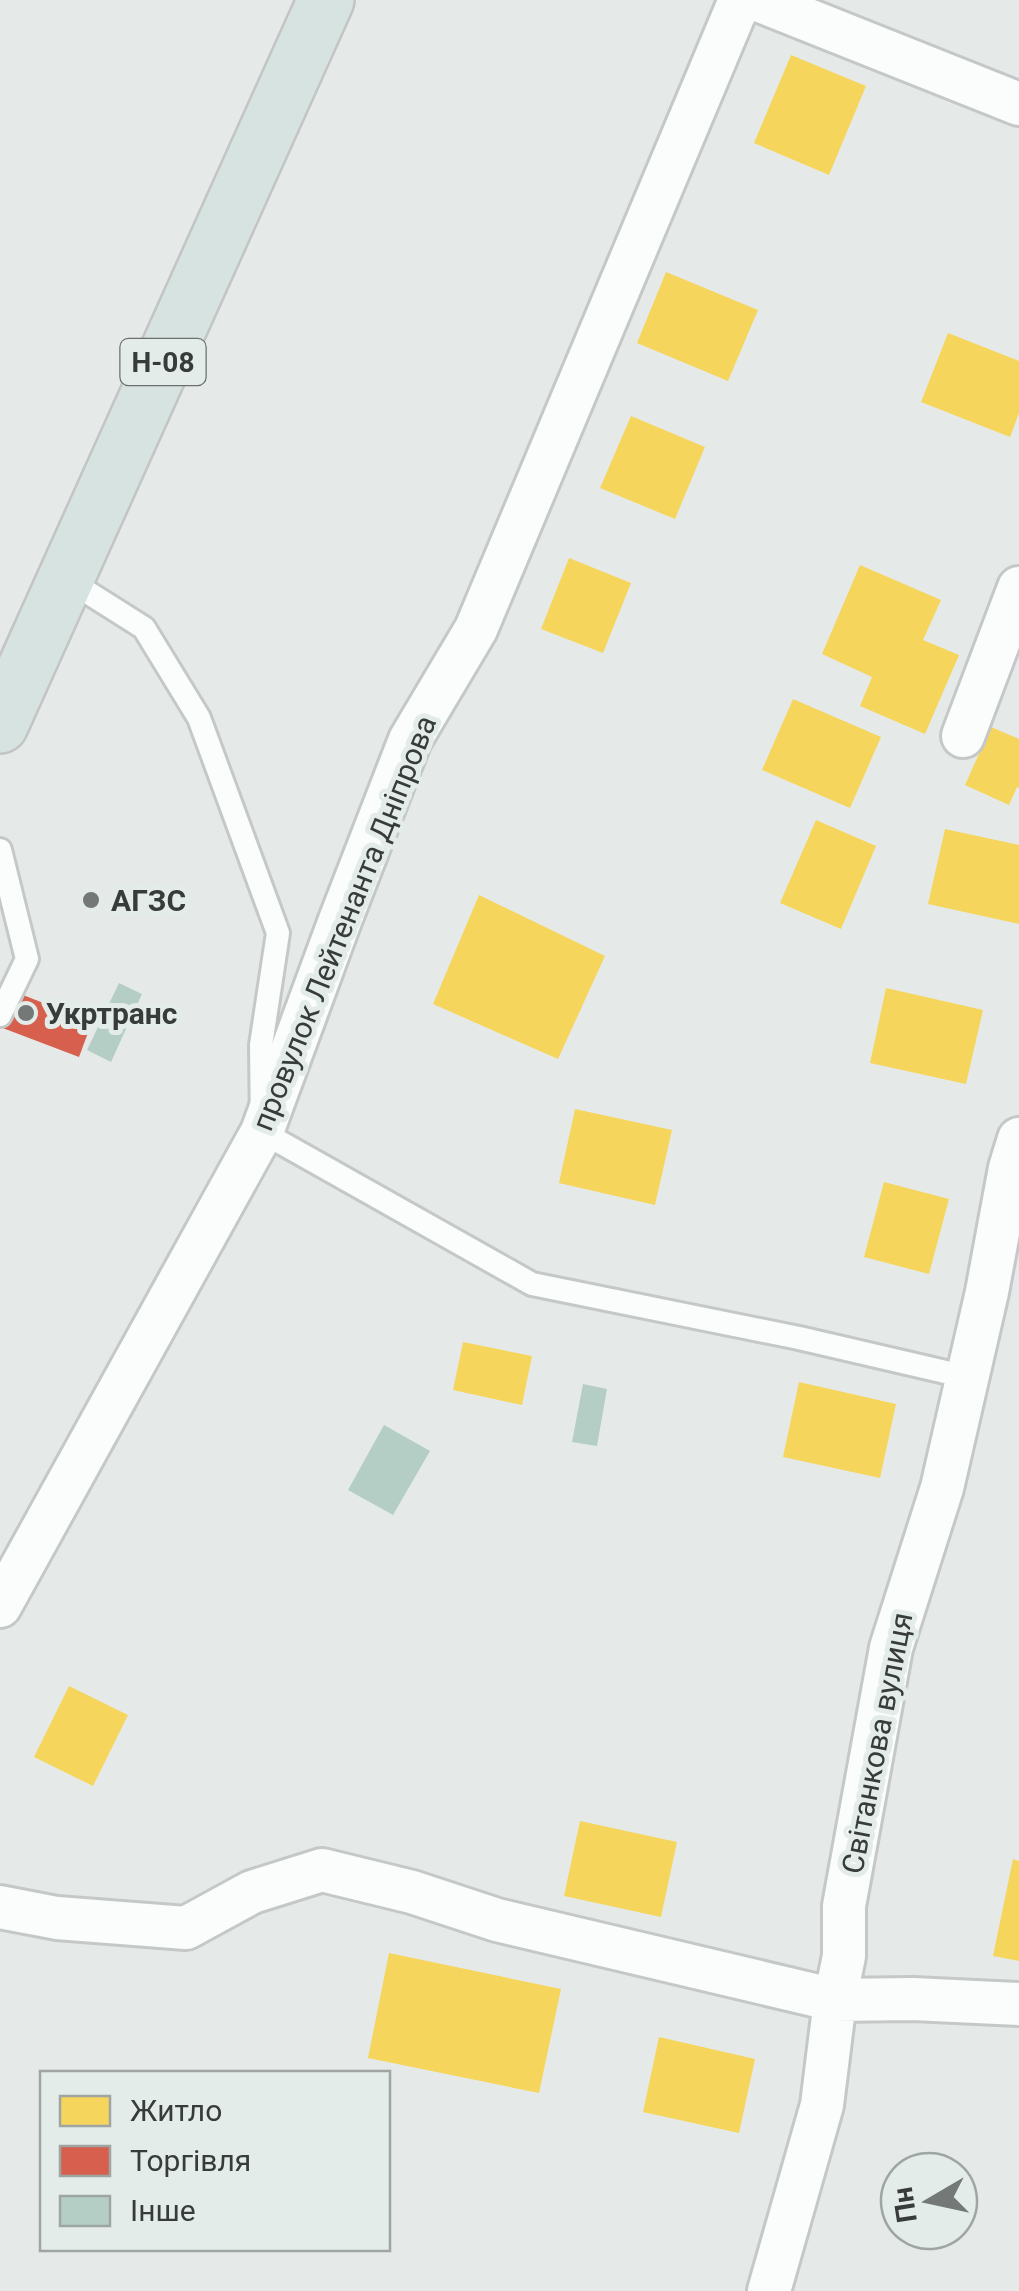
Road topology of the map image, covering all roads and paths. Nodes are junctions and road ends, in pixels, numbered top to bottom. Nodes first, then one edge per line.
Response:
1 (326, 0) edge
2 (740, 0) edge
3 (758, 0) edge
4 (1019, 104) edge
5 (66, 578) junction
6 (1019, 588) edge
7 (0, 724) edge
8 (964, 736) dead end
9 (0, 850) edge
10 (0, 1015) edge
11 (262, 1132) junction
12 (1019, 1139) edge
13 (967, 1377) junction
14 (0, 1606) edge
15 (0, 1907) edge
16 (835, 2000) junction
17 (1019, 2004) edge
18 (769, 2291) edge

1 - 5 main road, Н-08
2 - 11 street, провулок Лейтенанта Дніпрова
3 - 4 street
5 - 7 main road, Н-08
5 - 11 lane
6 - 8 street
9 - 10 lane
11 - 13 lane
11 - 14 street, провулок Лейтенанта Дніпрова
12 - 13 street, Світанкова вулиця
13 - 16 street, Світанкова вулиця
15 - 16 street
16 - 17 street
16 - 18 street, Світанкова вулиця

